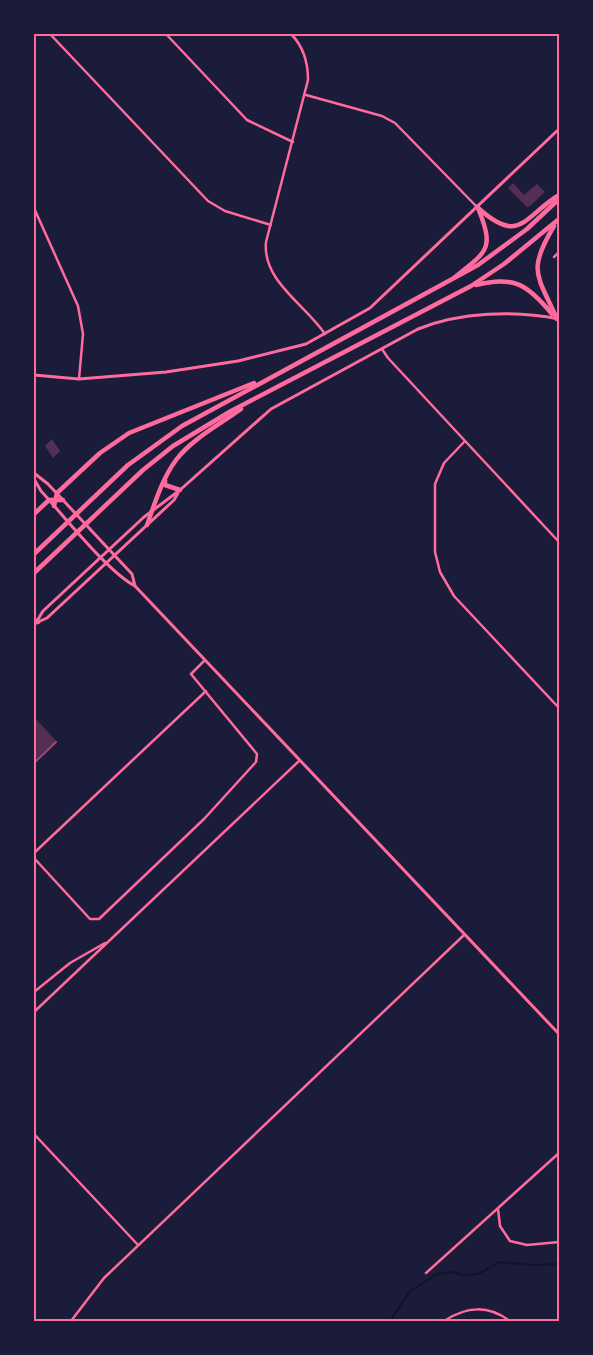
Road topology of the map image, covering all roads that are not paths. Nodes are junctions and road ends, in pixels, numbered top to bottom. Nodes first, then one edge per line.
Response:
1 (50, 34) edge
2 (166, 34) edge
3 (292, 34) edge
4 (306, 95) junction
5 (559, 129) edge
6 (293, 142) junction
7 (559, 195) edge
8 (559, 199) edge
9 (477, 207) junction
10 (34, 208) edge
11 (557, 221) edge
12 (271, 225) junction
13 (559, 252) edge
14 (554, 256) dead end
15 (450, 281) junction
16 (470, 286) junction
17 (558, 319) edge
18 (325, 334) junction
19 (382, 348) junction
20 (278, 373) junction
21 (34, 374) edge
22 (79, 379) junction
23 (253, 401) junction
24 (466, 441) junction
25 (34, 473) edge
26 (165, 478) junction
27 (34, 479) edge
28 (180, 490) junction
29 (56, 493) junction
30 (52, 500) junction
31 (63, 500) junction
32 (54, 506) joint
33 (153, 510) junction
34 (34, 514) edge
35 (147, 525) junction
36 (559, 542) edge
37 (109, 550) junction
38 (34, 554) edge
39 (101, 556) junction
40 (115, 556) junction
41 (108, 563) junction
42 (34, 573) edge
43 (136, 586) junction
44 (36, 621) edge
45 (34, 626) edge
46 (204, 661) junction
47 (206, 691) junction
48 (559, 708) edge
49 (299, 761) junction
50 (34, 853) edge
51 (34, 858) edge
52 (464, 935) junction
53 (109, 941) junction
54 (34, 992) edge
55 (34, 1012) edge
56 (559, 1034) edge
57 (34, 1134) edge
58 (559, 1153) edge
59 (498, 1209) junction
60 (559, 1242) edge
61 (138, 1245) junction
62 (426, 1273) dead end
63 (71, 1321) edge
64 (444, 1321) edge
65 (510, 1321) edge

1 - 12 street
2 - 6 street
3 - 4 street
4 - 6 street
4 - 9 street
5 - 9 street
6 - 12 street
7 - 9 highway
8 - 15 highway
9 - 15 highway
9 - 18 street
10 - 22 street
11 - 16 highway
11 - 17 highway
12 - 18 street
13 - 14 street
15 - 20 highway
16 - 17 highway
16 - 23 highway
17 - 19 street
18 - 22 street
19 - 24 street
19 - 28 street
20 - 29 highway
20 - 38 highway
21 - 22 street
23 - 26 highway
23 - 42 highway
24 - 36 street
24 - 48 street
25 - 29 street
26 - 28 highway
26 - 33 highway
27 - 30 street
28 - 33 street
28 - 35 street
29 - 30 highway
29 - 31 street
30 - 31 highway
30 - 32 highway
30 - 34 highway
31 - 37 street
32 - 39 street
33 - 35 highway
33 - 37 street
35 - 40 street
37 - 39 street
37 - 40 street
39 - 41 street
39 - 44 street
40 - 41 street
40 - 43 street
41 - 43 street
41 - 44 street
43 - 46 street
44 - 45 street
46 - 47 street
46 - 49 street
47 - 50 street
47 - 51 street
49 - 52 street
49 - 53 street
52 - 56 street
52 - 61 street
53 - 54 street
53 - 55 street
57 - 61 street
58 - 59 street
59 - 60 street
59 - 62 street
61 - 63 street
64 - 65 street

